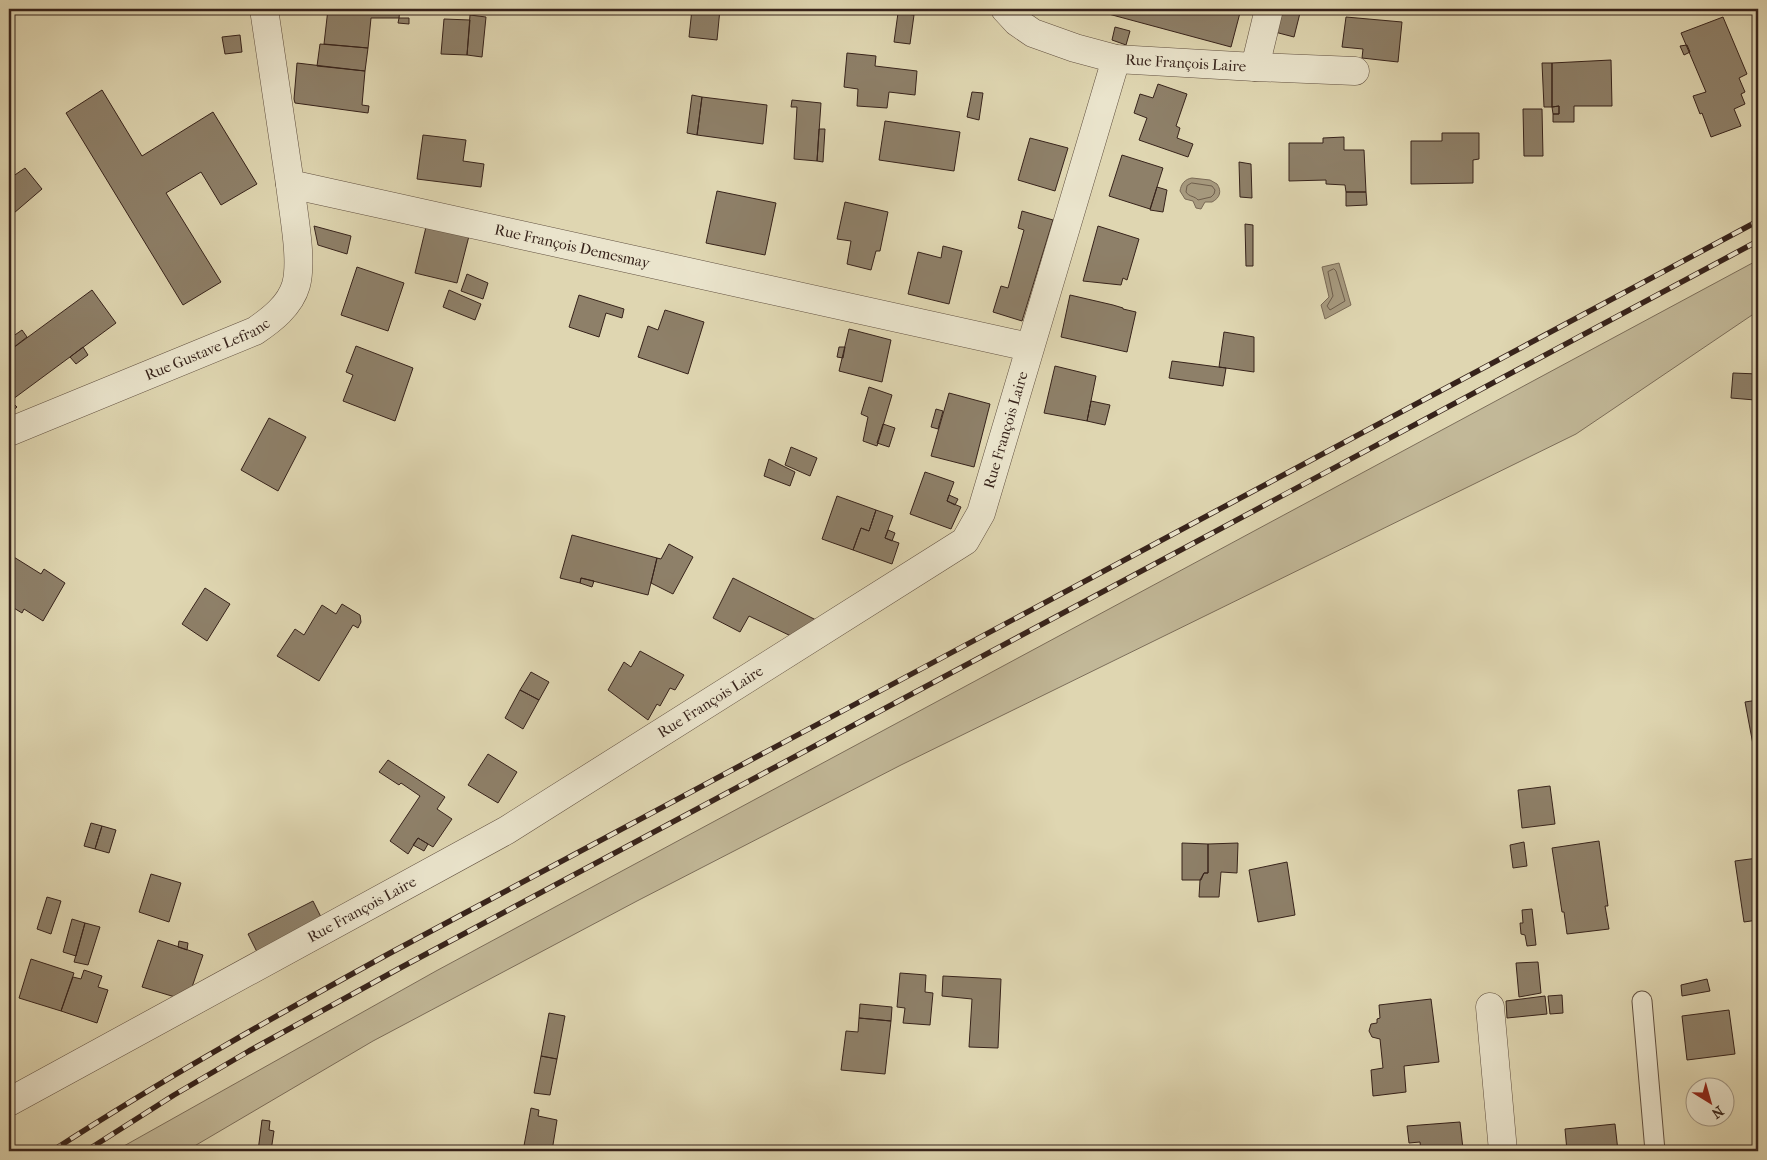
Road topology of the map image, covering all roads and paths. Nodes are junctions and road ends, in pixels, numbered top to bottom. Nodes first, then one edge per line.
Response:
1 (264, 9) edge
2 (1005, 9) edge
3 (1269, 9) edge
4 (1116, 59) junction
5 (1255, 67) junction
6 (1355, 71) dead end
7 (290, 184) junction
8 (1029, 347) junction
9 (9, 432) edge
10 (1642, 1001) dead end
11 (1490, 1007) dead end
12 (9, 1102) edge
13 (1503, 1151) edge
14 (1655, 1151) edge

1 - 7 street
2 - 4 street, Rue François Laire
3 - 5 street, Rue François Laire
4 - 5 street, Rue François Laire
4 - 8 street, Rue François Laire
5 - 6 street, Rue François Laire
7 - 8 street, Rue François Demesmay
7 - 9 street, Rue Gustave Lefranc
8 - 12 street, Rue François Laire
10 - 14 lane
11 - 13 street

